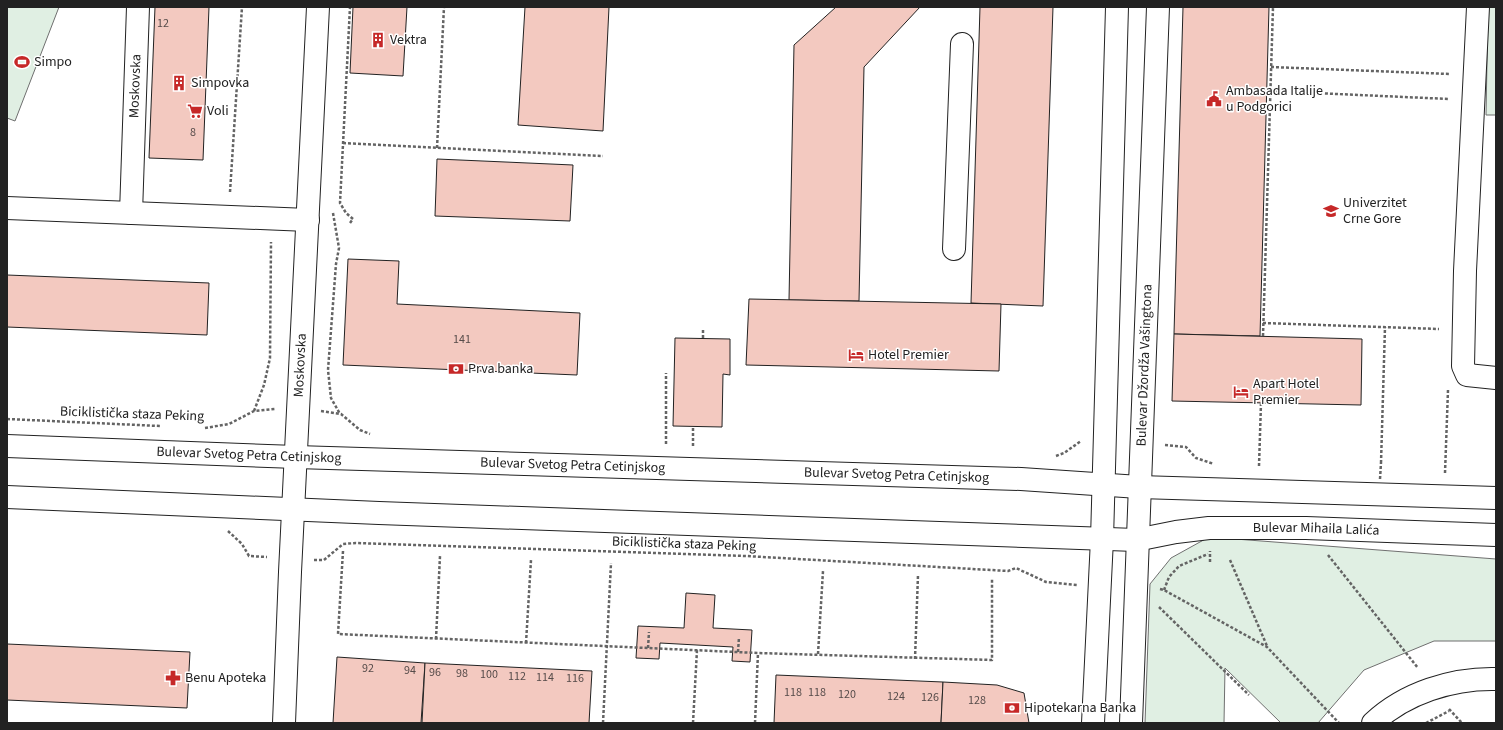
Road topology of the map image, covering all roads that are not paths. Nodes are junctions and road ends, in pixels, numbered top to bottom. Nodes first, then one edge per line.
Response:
1 (138, 7) edge
2 (318, 7) edge
3 (1117, 7) edge
4 (1158, 7) edge
5 (1478, 7) edge
6 (962, 44) dead end
7 (7, 208) edge
8 (131, 213) junction
9 (308, 220) junction
10 (954, 249) dead end
11 (1496, 378) edge
12 (7, 446) edge
13 (296, 457) junction
14 (1102, 485) junction
15 (1139, 487) junction
16 (7, 497) edge
17 (1496, 498) edge
18 (293, 509) junction
19 (1496, 534) edge
20 (1102, 539) junction
21 (1136, 540) junction
22 (1496, 679) edge
23 (284, 723) edge
24 (1093, 723) edge
25 (1131, 723) edge
26 (1373, 723) edge

1 - 8 main road, Moskovska
2 - 9 main road, Moskovska
3 - 14 main road
4 - 15 main road, Bulevar Džordža Vašingtona
5 - 11 main road
6 - 10 main road
7 - 8 main road
8 - 9 main road
9 - 13 main road, Moskovska
12 - 13 main road, Bulevar Svetog Petra Cetinjskog
13 - 14 main road, Bulevar Svetog Petra Cetinjskog
13 - 18 main road, Moskovska
14 - 15 main road, Bulevar Svetog Petra Cetinjskog
14 - 20 main road
15 - 17 main road
15 - 21 main road, Bulevar Džordža Vašingtona
16 - 18 main road
18 - 20 main road
18 - 23 main road, Moskovska
19 - 21 main road, Bulevar Mihaila Lalića
20 - 21 main road
20 - 24 main road
21 - 25 main road, Bulevar Džordža Vašingtona
22 - 26 main road

